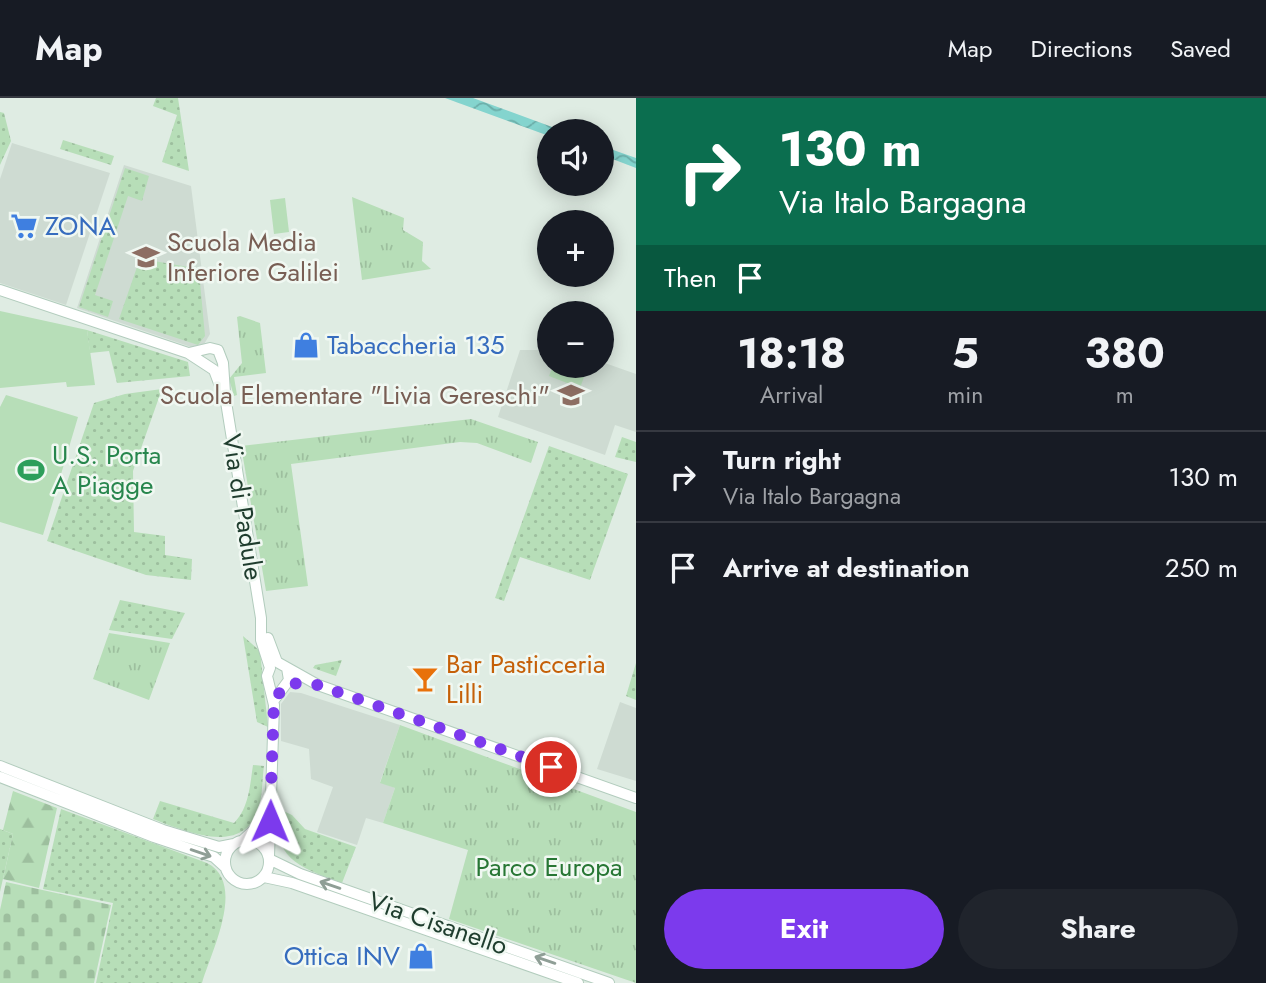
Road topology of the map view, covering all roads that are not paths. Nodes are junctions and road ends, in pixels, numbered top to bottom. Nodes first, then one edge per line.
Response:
1 (0, 290) edge
2 (221, 358) junction
3 (207, 360) junction
4 (225, 397) junction
5 (279, 667) junction
6 (270, 682) junction
7 (286, 684) junction
8 (318, 685) junction
9 (274, 700) junction
10 (0, 765) edge
11 (0, 776) edge
12 (633, 796) edge
13 (268, 807) junction
14 (238, 842) junction
15 (269, 857) junction
16 (225, 867) junction
17 (264, 877) junction
18 (578, 983) edge
19 (609, 983) edge

1 - 3 main road
2 - 3 main road
2 - 3 main road
2 - 4 main road, Via di Padule
3 - 4 main road, Via di Padule
4 - 5 main road, Via di Padule
5 - 6 main road
5 - 7 main road
5 - 8 main road
6 - 7 main road
6 - 9 main road
7 - 8 main road
7 - 9 main road
8 - 12 main road
9 - 13 main road
10 - 14 main road
11 -> 16 main road
13 - 14 main road
13 - 15 main road
14 - 15 main road
14 - 16 main road
15 - 17 main road
19 -> 15 main road, Via Cisanello
16 - 17 main road
17 - 18 main road, Via Cisanello

